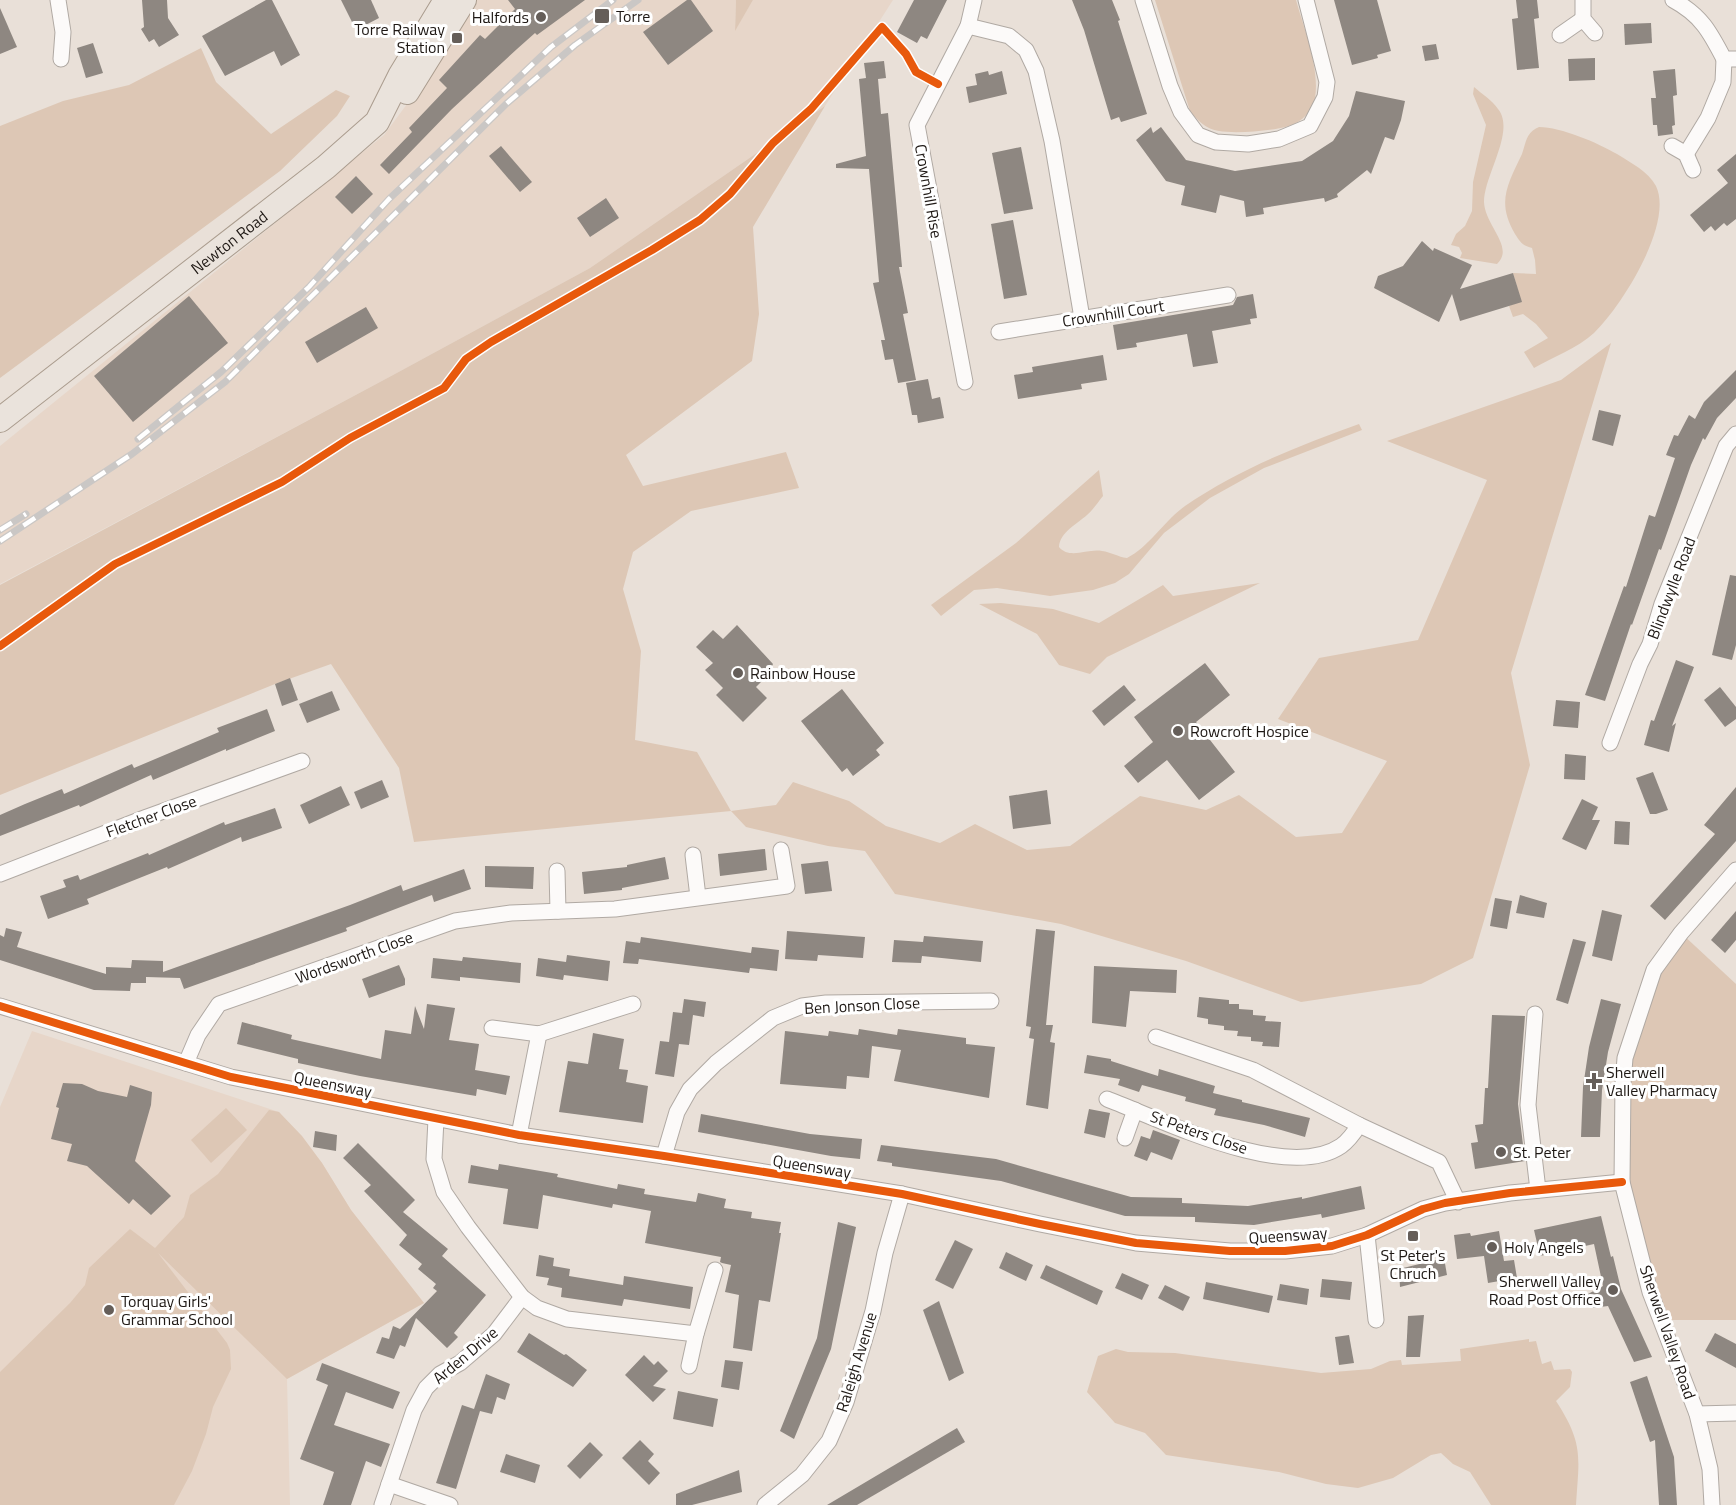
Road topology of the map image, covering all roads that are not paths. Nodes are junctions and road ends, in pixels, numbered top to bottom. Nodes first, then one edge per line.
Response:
1 (58, 0) edge
2 (446, 0) edge
3 (464, 0) edge
4 (974, 0) edge
5 (1143, 0) edge
6 (1306, 0) edge
7 (1583, 0) edge
8 (1673, 0) edge
9 (1582, 19) junction
10 (968, 26) junction
11 (1595, 33) dead end
12 (1560, 35) dead end
13 (62, 59) dead end
14 (1730, 59) edge
15 (377, 122) junction
16 (1693, 170) dead end
17 (1228, 295) dead end
18 (1082, 318) junction
19 (999, 332) dead end
20 (965, 382) dead end
21 (0, 420) edge
22 (1736, 434) edge
23 (1610, 743) dead end
24 (302, 761) dead end
25 (782, 850) dead end
26 (693, 855) dead end
27 (1736, 870) edge
28 (557, 871) dead end
29 (0, 874) edge
30 (698, 897) junction
31 (558, 911) junction
32 (991, 1001) dead end
33 (633, 1004) dead end
34 (0, 1006) edge
35 (1535, 1014) dead end
36 (492, 1028) dead end
37 (539, 1034) junction
38 (1156, 1037) dead end
39 (186, 1063) junction
40 (1107, 1099) dead end
41 (1135, 1110) junction
42 (436, 1119) junction
43 (1359, 1125) junction
44 (519, 1135) junction
45 (1125, 1137) dead end
46 (664, 1156) junction
47 (1622, 1182) junction
48 (1538, 1190) junction
49 (902, 1194) junction
50 (1458, 1202) junction
51 (1367, 1235) junction
52 (715, 1270) dead end
53 (522, 1297) junction
54 (1376, 1320) dead end
55 (696, 1334) junction
56 (689, 1366) dead end
57 (1736, 1413) edge
58 (1697, 1414) junction
59 (389, 1484) junction
60 (382, 1505) edge
61 (450, 1505) edge
62 (765, 1505) edge
63 (1712, 1505) edge

1 - 13 street
2 - 15 main road, Newton Road
3 - 15 main road
4 - 10 street, Crownhill Rise
5 - 6 street
7 - 9 street
8 - 14 street
9 - 11 street
9 - 12 street
10 - 18 street
10 - 20 street, Crownhill Rise
14 - 16 street
15 - 21 main road, Newton Road
17 - 18 street, Crownhill Court
18 - 19 street, Crownhill Court
22 - 23 street, Blindwylle Road
24 - 29 street, Fletcher Close
25 - 30 street, Wordsworth Close
26 - 30 street
27 - 47 street, Sherwell Valley Road
28 - 31 street
30 - 31 street, Wordsworth Close
31 - 39 street, Wordsworth Close
32 - 46 street, Ben Jonson Close
33 - 37 street
34 - 39 street, Queensway
35 - 48 street
36 - 37 street
37 - 44 street
38 - 43 street
39 - 42 street, Queensway
40 - 41 street, St Peters Close
41 - 43 street, St Peters Close
41 - 45 street, St Peters Close
42 - 44 street, Queensway
42 - 53 street
43 - 50 street
44 - 46 street, Queensway
46 - 49 street, Queensway
47 - 48 street, Queensway
47 - 58 street, Sherwell Valley Road
48 - 50 street, Queensway
49 - 51 street, Queensway
49 - 62 street, Raleigh Avenue
50 - 51 street, Queensway
51 - 54 street
52 - 55 street
53 - 55 street
53 - 59 street, Arden Drive
55 - 56 street
57 - 58 street
58 - 63 street, Sherwell Valley Road
59 - 60 street, Arden Drive
59 - 61 street

